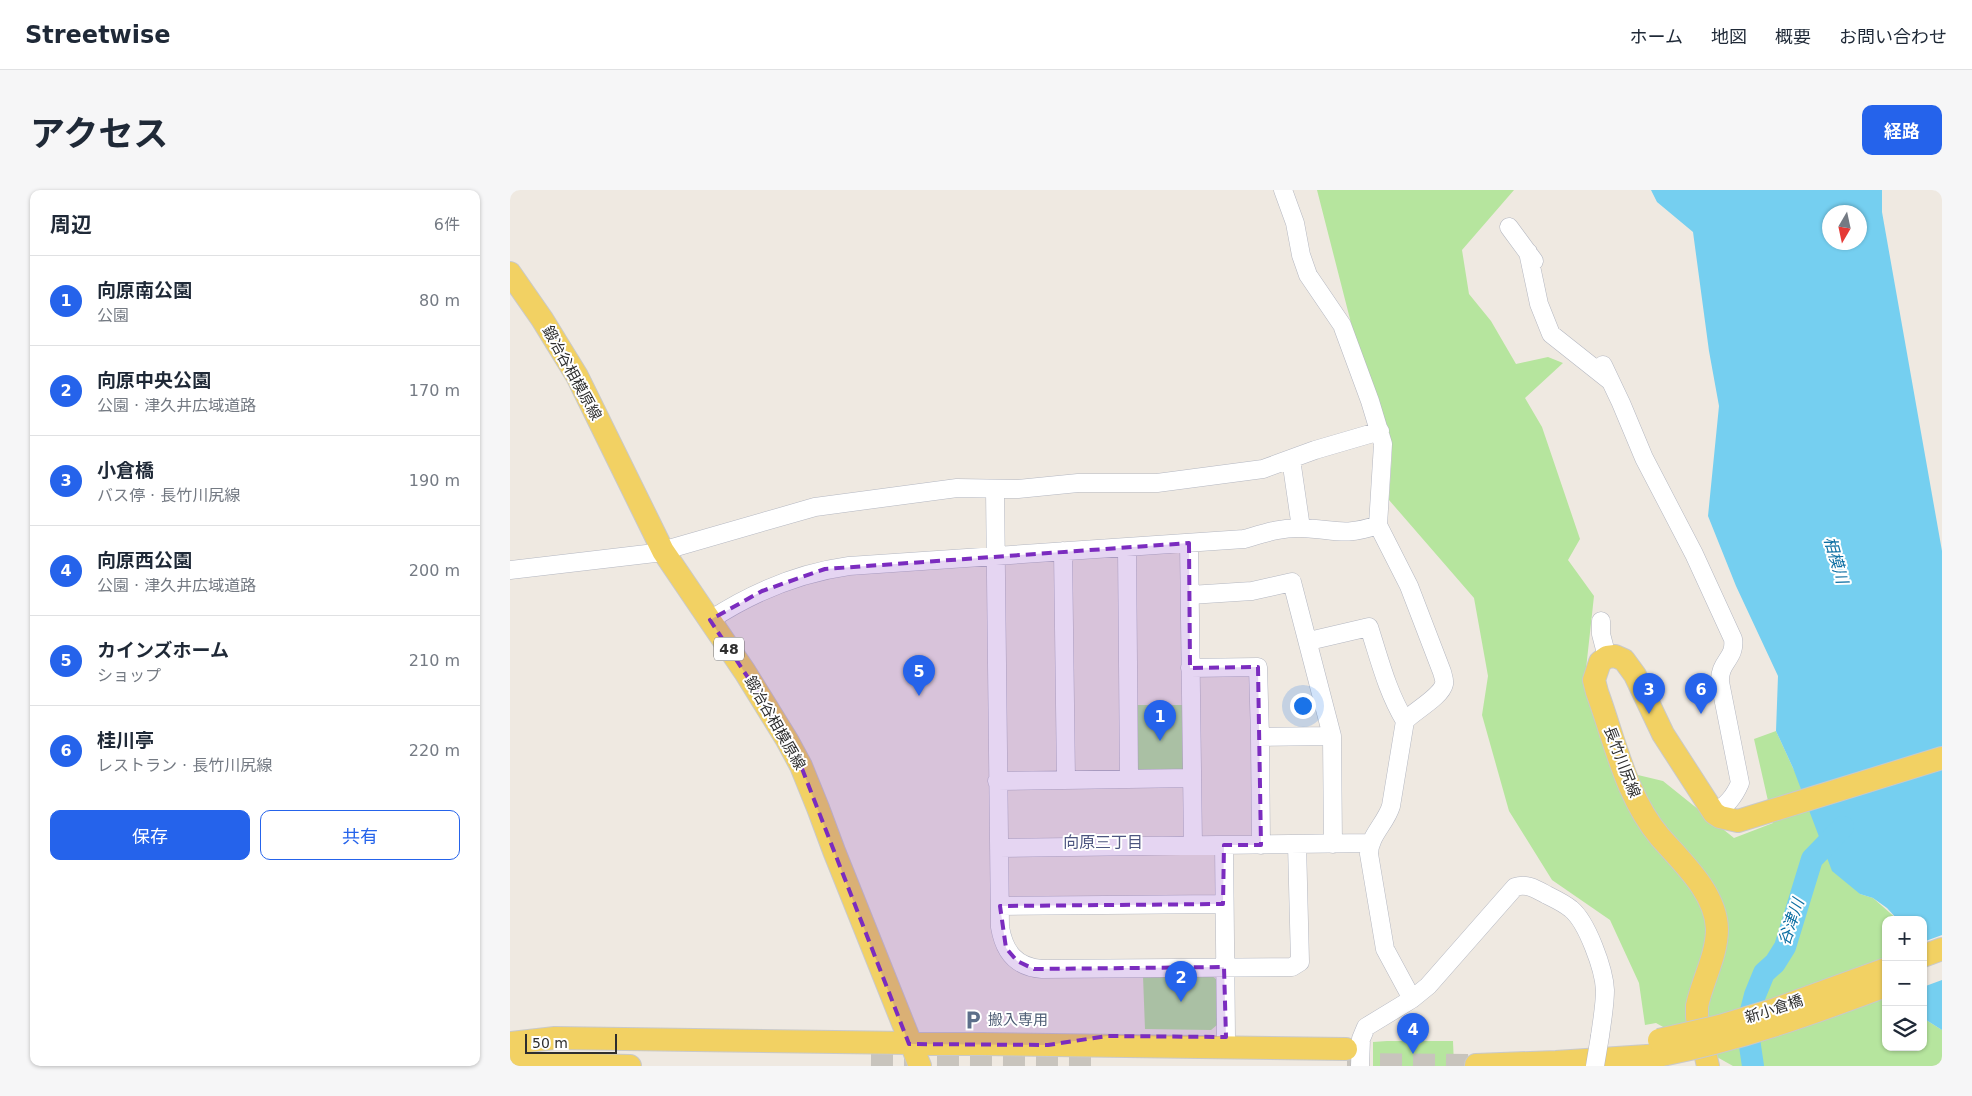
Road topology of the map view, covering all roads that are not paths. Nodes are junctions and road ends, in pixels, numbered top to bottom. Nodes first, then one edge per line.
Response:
1 (1283, 190) edge
2 (1509, 227) dead end
3 (510, 273) edge
4 (1603, 365) dead end
5 (1613, 384) junction
6 (1380, 431) junction
7 (1291, 459) junction
8 (995, 489) junction
9 (1378, 525) junction
10 (1301, 528) junction
11 (1189, 543) junction
12 (1127, 548) junction
13 (663, 551) junction
14 (1063, 551) junction
15 (997, 555) junction
16 (510, 570) edge
17 (1190, 595) junction
18 (710, 620) junction
19 (1601, 621) dead end
20 (1308, 641) junction
21 (1606, 657) junction
22 (1190, 668) junction
23 (1405, 722) junction
24 (1332, 736) junction
25 (1260, 737) junction
26 (1942, 758) edge
27 (1191, 778) junction
28 (1066, 780) junction
29 (1129, 780) junction
30 (997, 781) junction
31 (1714, 813) junction
32 (1369, 843) junction
33 (1297, 844) junction
34 (1333, 844) junction
35 (1192, 845) junction
36 (1224, 845) junction
37 (1261, 845) junction
38 (999, 848) junction
39 (1223, 904) junction
40 (1000, 906) junction
41 (1942, 949) edge
42 (1927, 955) edge
43 (1942, 966) edge
44 (1224, 967) junction
45 (1882, 971) edge
46 (1927, 971) edge
47 (1882, 987) edge
48 (1412, 999) junction
49 (1226, 1037) junction
50 (510, 1043) edge
51 (910, 1044) junction
52 (1048, 1045) junction
53 (1660, 1048) junction
54 (510, 1052) edge
55 (1353, 1054) edge
56 (871, 1058) tunnel mouth
57 (1095, 1059) tunnel mouth
58 (510, 1063) edge
59 (630, 1066) edge
60 (920, 1066) edge
61 (1595, 1066) edge
62 (1600, 1066) edge
63 (1708, 1066) edge

1 - 6 street
2 - 5 street
3 - 13 main road, 鍛冶谷相模原線 / 48
4 - 5 street
5 - 31 street
6 - 7 street
6 - 9 street
7 - 8 street
7 - 10 street
8 - 13 street
8 - 15 street
9 - 10 street
9 - 23 street
10 - 11 street
11 - 12 street
11 - 17 street
12 - 14 street
12 - 29 street
13 - 16 street
13 - 18 main road, 鍛冶谷相模原線 / 48
14 - 15 street
14 - 28 street
15 - 18 street
15 - 30 street
17 - 20 street
17 - 22 street
18 - 51 main road, 鍛冶谷相模原線 / 48
19 - 21 street
20 - 23 street
20 - 24 street
21 - 31 main road
21 - 63 main road, 長竹川尻線
22 - 25 street
22 - 27 street
23 - 32 street
24 - 25 street
24 - 34 street
25 - 37 street
26 - 31 main road
27 - 29 street
27 - 35 street
28 - 29 street
28 - 30 street
30 - 38 street
32 - 34 street
32 - 48 street
33 - 34 street
33 - 37 street
33 - 44 street
35 - 36 street
35 - 38 street
36 - 37 street
36 - 39 street
38 - 40 street
39 - 40 street
39 - 44 street
40 - 44 street
41 - 42 main road
43 - 46 main road
44 - 49 street
45 - 53 main road, 新小倉橋, bridge
47 - 53 main road, 新小倉橋, bridge
48 - 55 street
48 - 61 street, bridge
49 - 52 street
49 - 55 street
50 - 51 main road
51 - 52 main road
51 - 60 main road, 鍛冶谷相模原線 / 48
52 - 55 main road
53 - 53 main road
53 - 62 main road
54 - 56 main road
55 - 57 main road
58 - 59 main road

